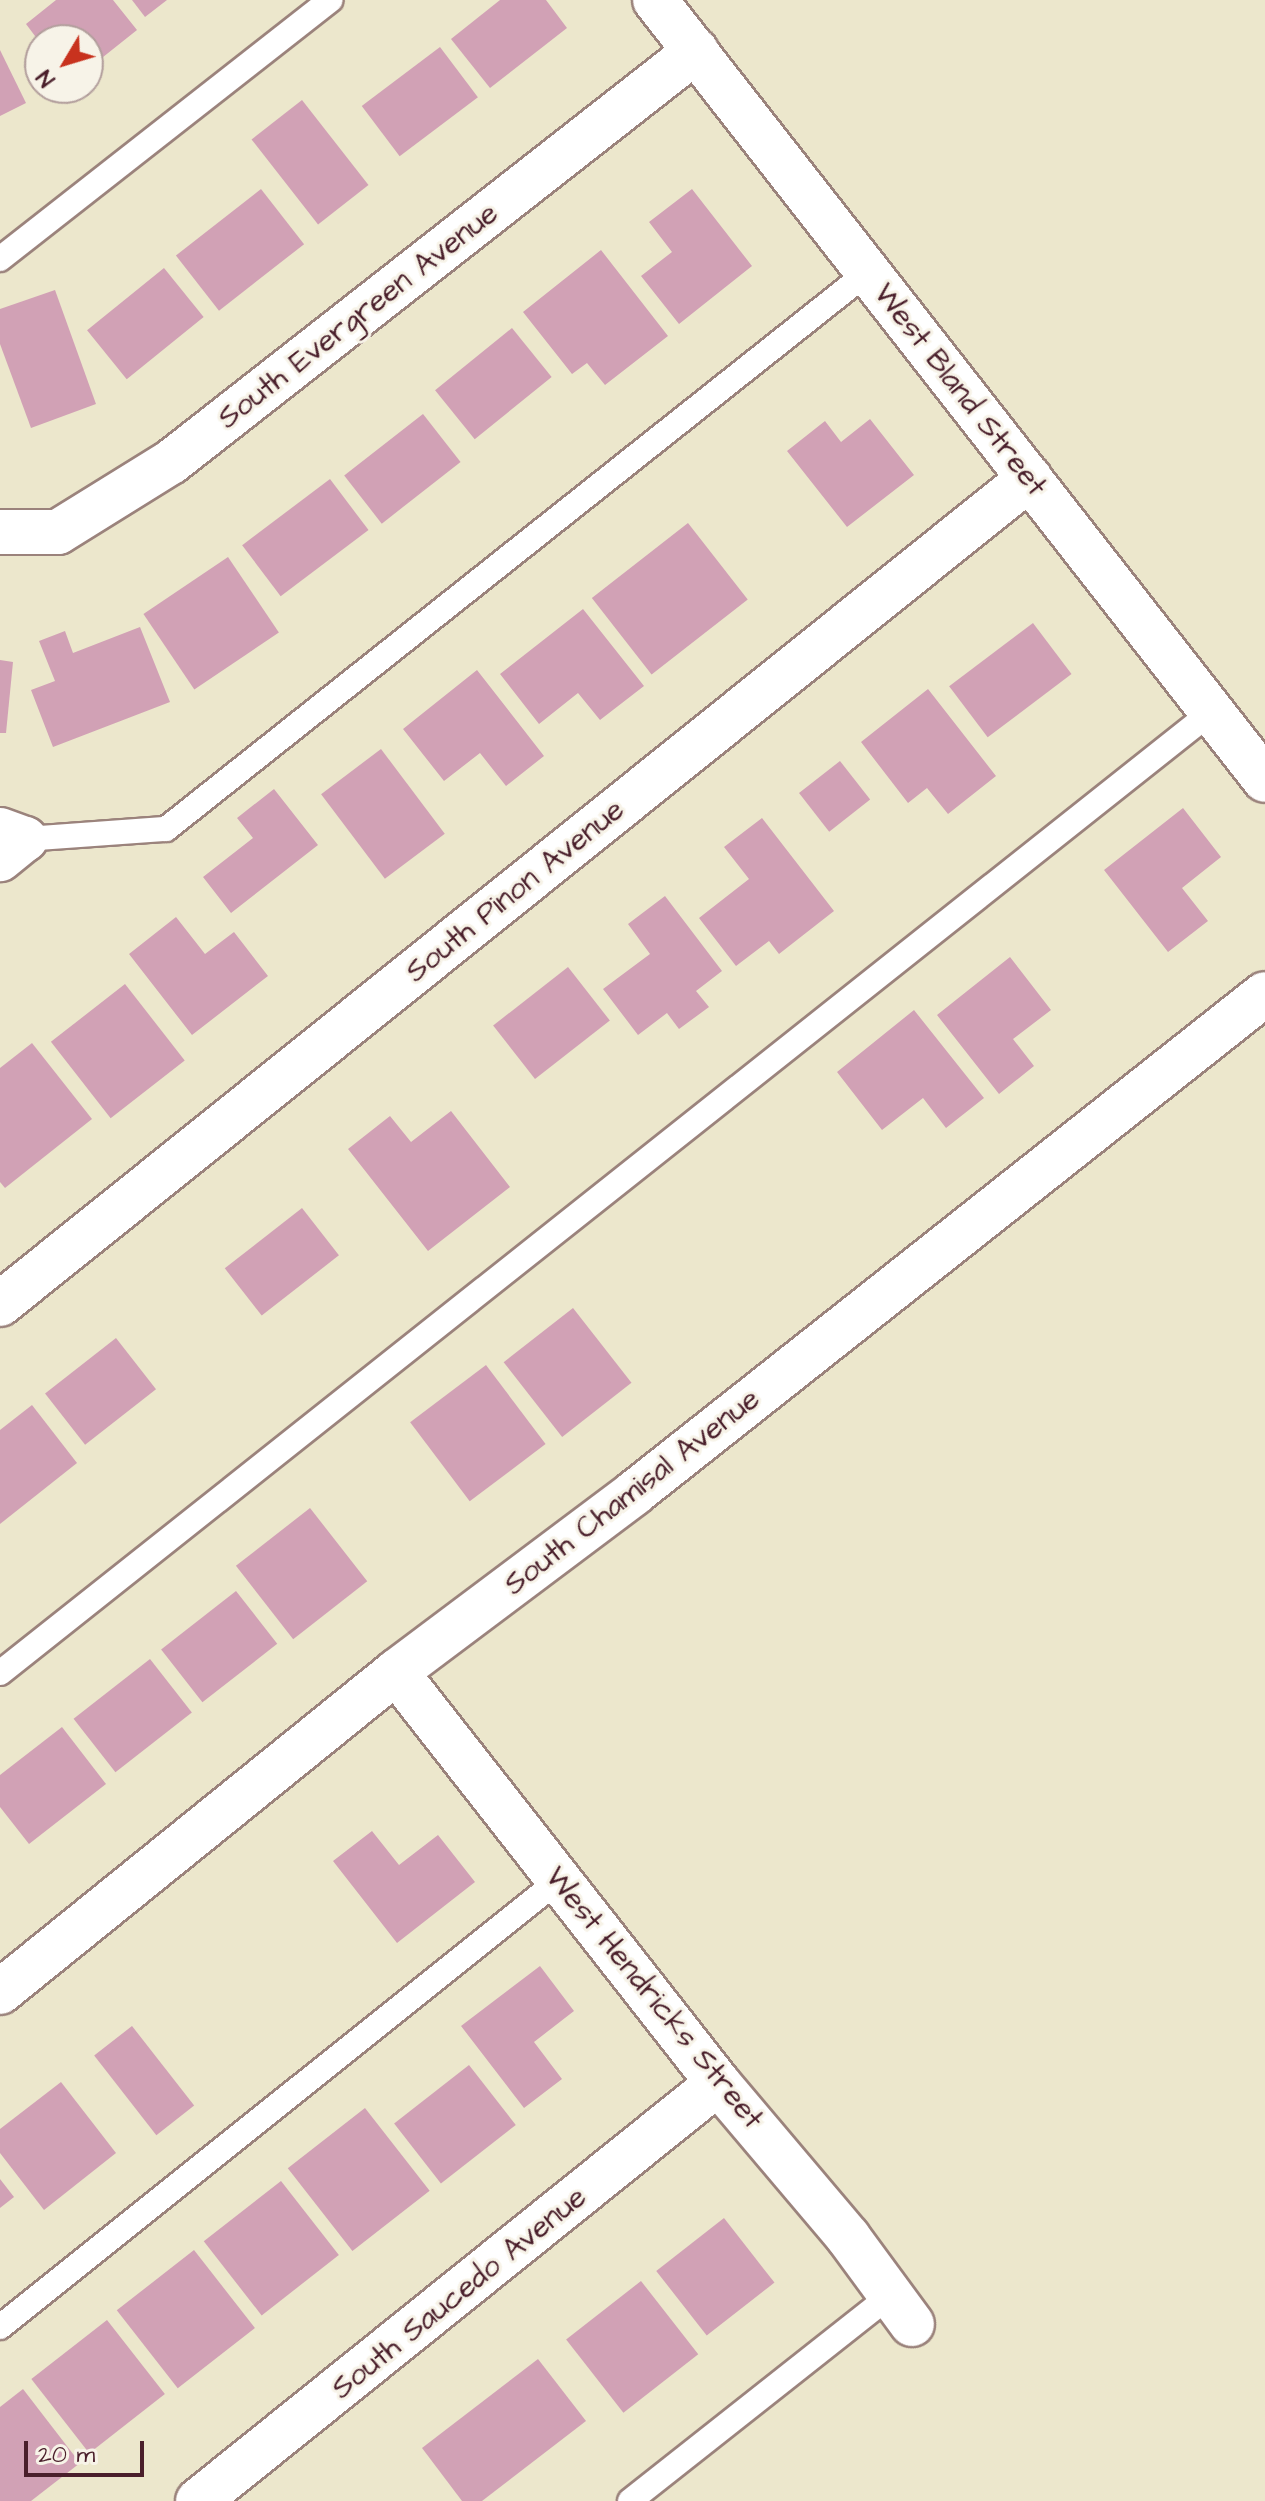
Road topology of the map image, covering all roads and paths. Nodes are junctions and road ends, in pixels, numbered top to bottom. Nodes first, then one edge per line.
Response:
1 (330, 0) edge
2 (655, 0) edge
3 (696, 51) junction
4 (0, 259) edge
5 (868, 272) junction
6 (1030, 478) junction
7 (0, 532) edge
8 (1211, 712) junction
9 (1265, 780) edge
10 (8, 842) edge
11 (1265, 994) edge
12 (0, 1304) edge
13 (396, 1672) junction
14 (0, 1673) edge
15 (559, 1880) junction
16 (0, 1992) edge
17 (718, 2083) junction
18 (902, 2309) joint
19 (0, 2327) edge
20 (198, 2501) edge
21 (630, 2501) edge

1 - 4 lane
2 - 3 street, West Bland Street
3 - 5 street, West Bland Street
3 - 7 street, South Evergreen Avenue
5 - 6 street, West Bland Street
5 - 10 lane
6 - 8 street, West Bland Street
6 - 12 street, South Pinon Avenue
8 - 9 street, West Bland Street
8 - 14 lane
11 - 13 street, South Chamisal Avenue
13 - 15 street, West Hendricks Street
13 - 16 street, South Chamisal Avenue
15 - 17 street, West Hendricks Street
15 - 19 lane
17 - 18 street, West Hendricks Street
17 - 20 street, South Saucedo Avenue
18 - 21 lane

